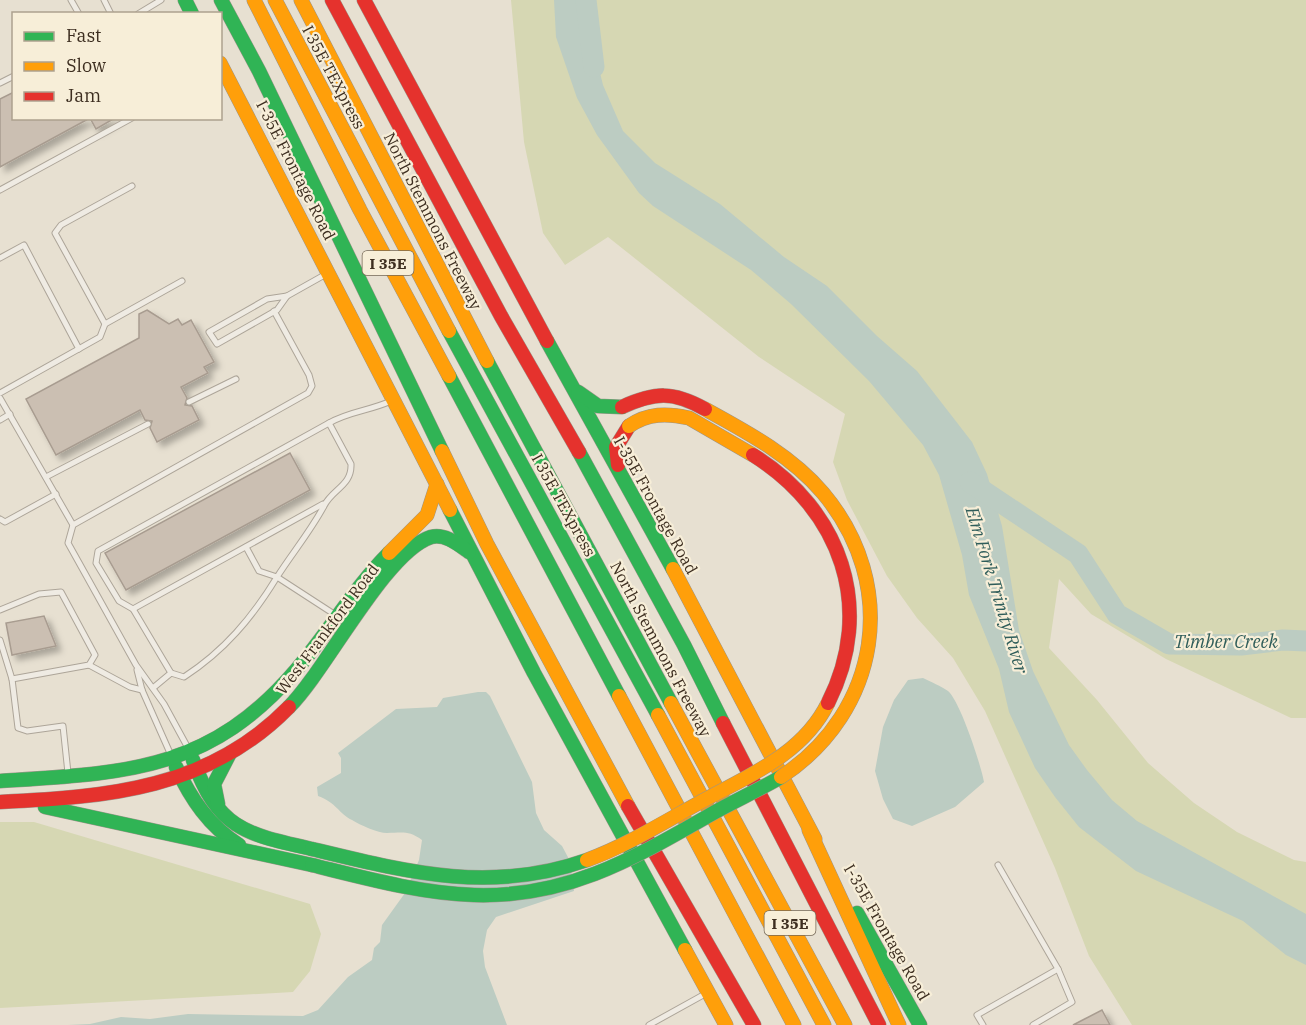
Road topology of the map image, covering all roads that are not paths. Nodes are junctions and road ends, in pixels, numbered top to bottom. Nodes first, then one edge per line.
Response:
1 (161, 0) edge
2 (221, 0) edge
3 (254, 0) edge
4 (275, 0) edge
5 (301, 0) edge
6 (332, 0) edge
7 (364, 0) edge
8 (141, 12) edge
9 (222, 67) edge
10 (128, 120) edge
11 (132, 186) dead end
12 (0, 190) edge
13 (0, 258) edge
14 (330, 272) junction
15 (182, 281) dead end
16 (287, 296) junction
17 (274, 311) junction
18 (105, 324) junction
19 (79, 349) junction
20 (236, 379) dead end
21 (571, 386) junction
22 (0, 395) edge
23 (393, 400) junction
24 (189, 402) dead end
25 (10, 414) junction
26 (0, 420) edge
27 (329, 423) junction
28 (148, 424) dead end
29 (619, 469) junction
30 (46, 477) junction
31 (437, 484) junction
32 (56, 495) junction
33 (324, 504) junction
34 (0, 519) edge
35 (73, 525) junction
36 (246, 547) junction
37 (472, 554) junction
38 (278, 577) junction
39 (133, 609) junction
40 (0, 610) edge
41 (336, 615) junction
42 (351, 625) junction
43 (0, 639) edge
44 (88, 665) junction
45 (136, 665) junction
46 (171, 673) junction
47 (12, 679) junction
48 (153, 688) junction
49 (142, 690) junction
50 (190, 751) junction
51 (230, 753) junction
52 (172, 758) junction
53 (196, 770) junction
54 (69, 777) junction
55 (181, 777) junction
56 (0, 781) edge
57 (6, 802) edge
58 (222, 816) junction
59 (809, 830) junction
60 (254, 852) junction
61 (998, 865) dead end
62 (1058, 969) junction
63 (708, 992) junction
64 (649, 1025) edge
65 (726, 1025) edge
66 (754, 1025) edge
67 (794, 1025) edge
68 (824, 1025) edge
69 (845, 1025) edge
70 (879, 1025) edge
71 (898, 1025) edge
72 (920, 1025) edge
73 (983, 1025) edge
74 (1033, 1025) edge

1 - 8 lane
2 - 66 main road
3 - 67 main road, I 35E
4 - 68 main road, I 35E TEXpress
5 - 69 main road, North Stemmons Freeway / I 35E
6 - 70 main road
7 - 21 main road, I-35E Frontage Road
9 - 14 main road, I-35E Frontage Road
10 - 12 lane
11 - 18 lane
13 - 19 lane
14 - 16 lane
14 - 23 main road, I-35E Frontage Road
15 - 18 lane
16 - 17 lane
16 - 17 lane
17 - 35 lane
18 - 19 lane
19 - 22 lane
20 - 24 lane
21 - 29 main road, I-35E Frontage Road
21 - 60 main road, bridge
22 - 25 lane
23 - 27 lane
23 - 31 main road, I-35E Frontage Road
25 - 26 lane
25 - 30 lane
27 - 33 lane
27 - 39 lane
28 - 30 lane
29 - 58 main road, bridge
29 - 59 main road, I-35E Frontage Road
30 - 32 lane
31 - 37 main road, I-35E Frontage Road
31 - 41 main road, West Frankford Road
32 - 34 lane
32 - 35 lane
33 - 36 lane
33 - 38 lane
35 - 45 lane
36 - 38 lane
36 - 39 lane
37 - 42 main road, West Frankford Road
37 - 63 main road, I-35E Frontage Road
38 - 41 lane
38 - 46 lane
39 - 46 lane
40 - 44 lane
41 - 42 main road
41 - 50 main road, West Frankford Road
42 - 51 main road, West Frankford Road
43 - 47 lane
44 - 47 lane
44 - 49 lane
45 - 48 lane
45 - 49 lane
46 - 48 lane
47 - 54 lane
48 - 50 lane
49 - 52 lane
50 - 52 main road, West Frankford Road
50 - 53 main road
51 - 53 main road, West Frankford Road
51 - 58 main road
52 - 54 main road, West Frankford Road
52 - 55 main road
53 - 55 main road, West Frankford Road
53 - 58 main road
54 - 56 main road, West Frankford Road
55 - 57 main road, West Frankford Road
55 - 60 main road
57 - 60 main road
59 - 71 main road
59 - 72 main road, I-35E Frontage Road
61 - 62 lane
62 - 73 lane
62 - 74 lane
63 - 64 lane
63 - 65 main road, I-35E Frontage Road

